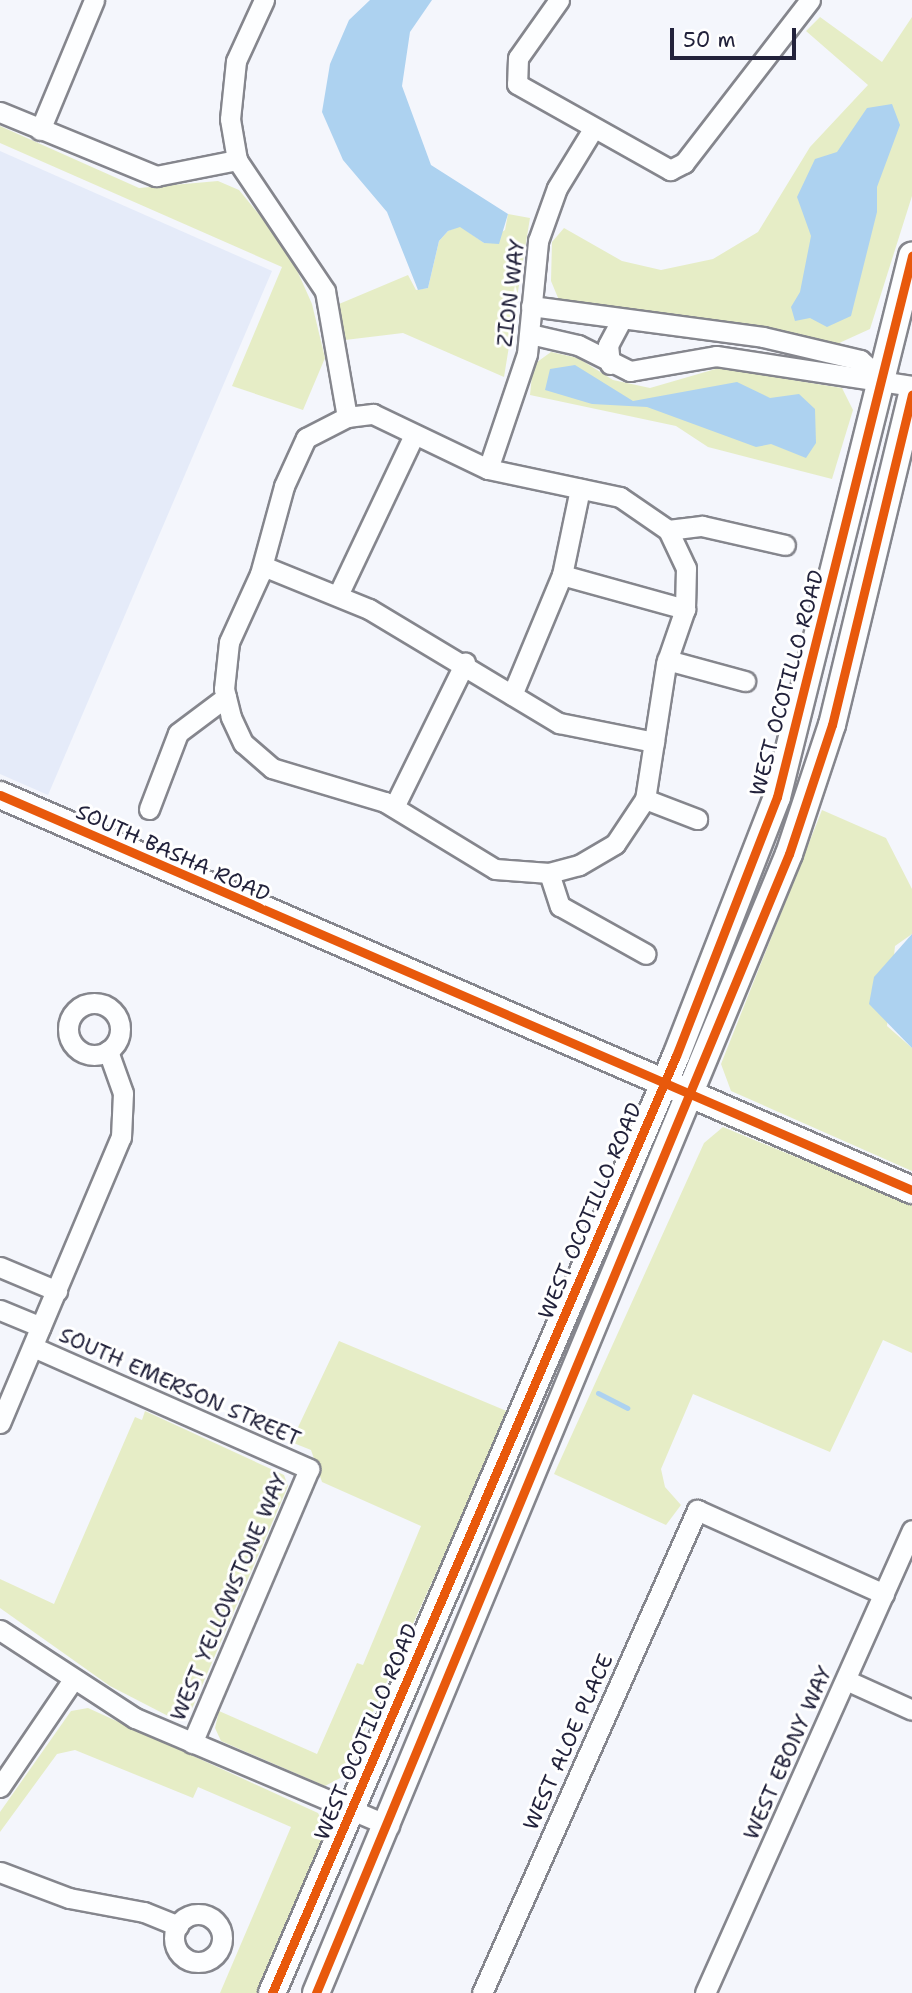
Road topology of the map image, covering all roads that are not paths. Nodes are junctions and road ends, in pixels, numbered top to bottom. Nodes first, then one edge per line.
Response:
1 (94, 0) edge
2 (264, 0) edge
3 (559, 0) edge
4 (810, 0) edge
5 (0, 112) edge
6 (593, 129) junction
7 (40, 130) junction
8 (237, 160) junction
9 (912, 256) edge
10 (531, 306) junction
11 (620, 321) junction
12 (530, 334) junction
13 (610, 364) junction
14 (881, 378) junction
15 (912, 386) edge
16 (912, 395) edge
17 (347, 417) junction
18 (413, 437) junction
19 (488, 469) junction
20 (580, 489) junction
21 (668, 530) junction
22 (785, 545) dead end
23 (263, 566) junction
24 (562, 575) junction
25 (338, 595) junction
26 (685, 609) junction
27 (667, 660) junction
28 (465, 663) junction
29 (745, 681) dead end
30 (512, 695) junction
31 (226, 698) junction
32 (654, 742) junction
33 (645, 799) junction
34 (2, 802) edge
35 (394, 807) junction
36 (149, 809) dead end
37 (697, 819) dead end
38 (549, 873) junction
39 (646, 954) dead end
40 (108, 1051) dead end
41 (665, 1083) junction
42 (693, 1095) junction
43 (912, 1190) edge
44 (0, 1267) edge
45 (57, 1291) junction
46 (0, 1310) edge
47 (41, 1327) junction
48 (33, 1347) junction
49 (0, 1423) edge
50 (309, 1469) joint
51 (912, 1530) edge
52 (884, 1594) junction
53 (0, 1630) edge
54 (846, 1680) junction
55 (72, 1681) junction
56 (912, 1710) edge
57 (192, 1743) junction
58 (0, 1787) edge
59 (351, 1810) junction
60 (388, 1826) junction
61 (0, 1872) edge
62 (178, 1926) dead end
63 (272, 1993) edge
64 (316, 1993) edge
65 (481, 1993) edge
66 (705, 1993) edge

1 - 7 street
2 - 8 street
3 - 6 street
4 - 6 street
5 - 7 street
6 - 10 street, ZION WAY
7 - 8 street
8 - 17 street
9 - 14 main road, WEST OCOTILLO ROAD
10 - 11 street
10 - 12 street, ZION WAY
11 - 13 street
11 - 14 street
12 - 13 street
12 - 19 street, ZION WAY
13 - 14 street
14 - 15 street
14 - 41 main road, WEST OCOTILLO ROAD
16 - 42 main road
17 - 18 street
17 - 23 street
18 - 19 street
18 - 25 street
19 - 20 street
20 - 21 street
20 - 24 street
21 - 22 street
21 - 26 street
23 - 25 street
23 - 31 street
24 - 26 street
24 - 30 street
25 - 28 street
26 - 27 street
27 - 29 street
27 - 32 street
28 - 30 street
28 - 35 street
30 - 32 street
31 - 35 street
31 - 36 street
32 - 33 street
33 - 37 street
33 - 38 street
34 - 41 main road, SOUTH BASHA ROAD
35 - 38 street
38 - 39 street
40 - 45 street
41 - 42 main road, SOUTH BASHA ROAD
41 - 59 main road, WEST OCOTILLO ROAD
42 - 43 main road, SOUTH BASHA ROAD
42 - 60 main road
44 - 45 street
45 - 47 street
46 - 47 street
47 - 48 street
48 - 49 street
48 - 50 street, SOUTH EMERSON STREET
50 - 57 street, WEST YELLOWSTONE WAY
51 - 52 street, WEST EBONY WAY
52 - 54 street, WEST EBONY WAY
52 - 65 street, WEST ALOE PLACE
53 - 55 street
54 - 56 street
54 - 66 street, WEST EBONY WAY
55 - 57 street
55 - 58 street
57 - 59 street
59 - 60 street
59 - 63 main road, WEST OCOTILLO ROAD
60 - 64 main road
61 - 62 street

